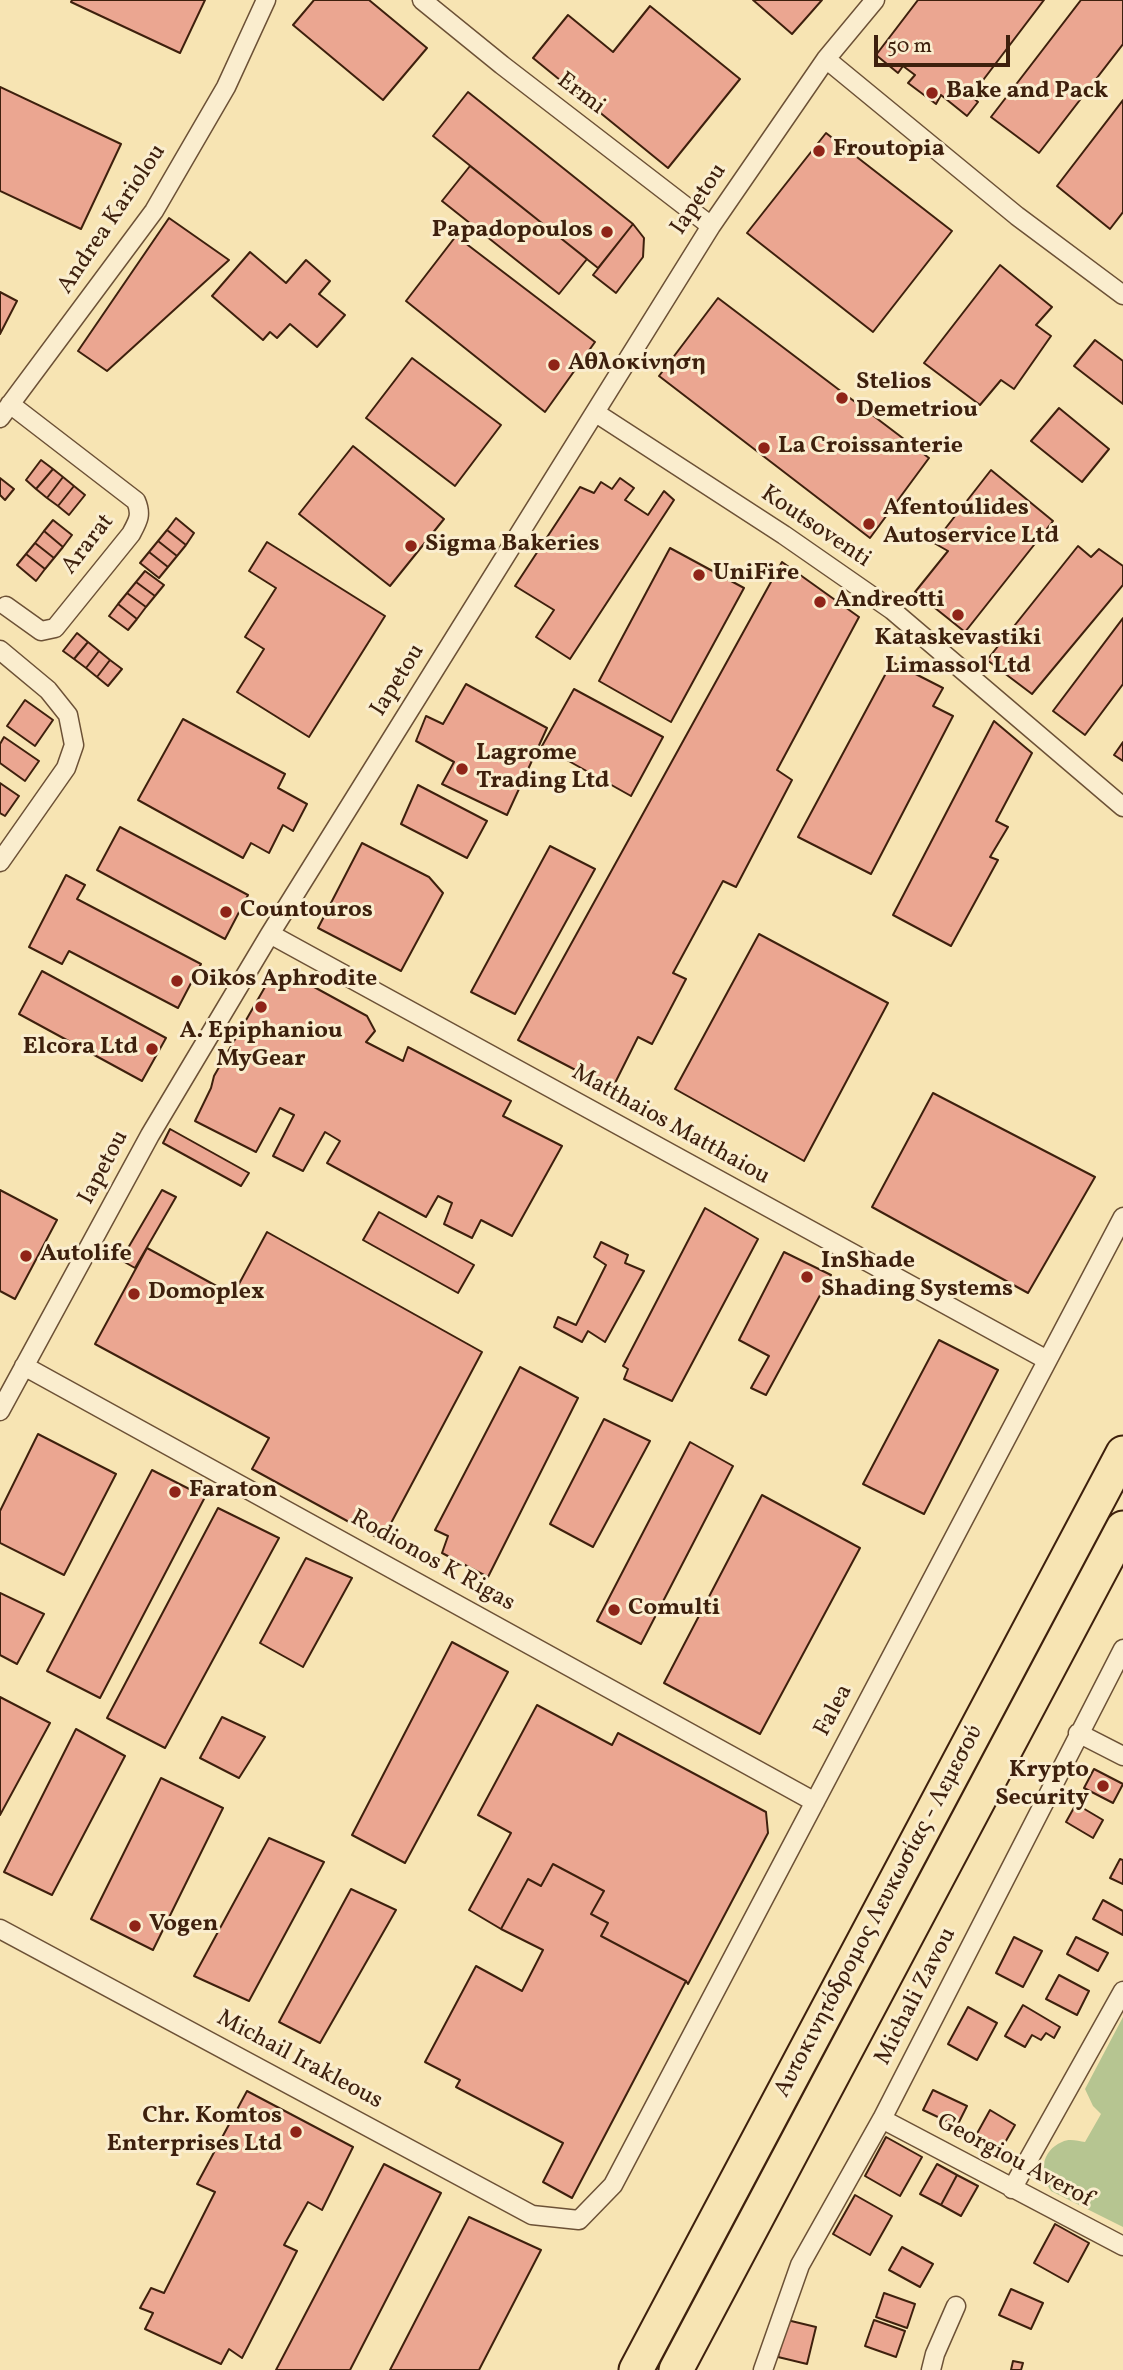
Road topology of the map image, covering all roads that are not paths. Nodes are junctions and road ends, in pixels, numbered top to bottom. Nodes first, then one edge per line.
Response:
1 (265, 0) edge
2 (422, 0) edge
3 (875, 0) edge
4 (826, 60) junction
5 (711, 226) junction
6 (1123, 295) edge
7 (5, 411) edge
8 (596, 413) junction
9 (6, 606) dead end
10 (0, 650) edge
11 (1123, 807) edge
12 (0, 862) edge
13 (270, 933) junction
14 (1123, 1217) edge
15 (1048, 1360) junction
16 (24, 1366) junction
17 (0, 1411) edge
18 (1123, 1453) edge
19 (1123, 1528) edge
20 (1123, 1649) edge
21 (1078, 1733) junction
22 (1123, 1756) edge
23 (815, 1802) junction
24 (0, 1929) edge
25 (1123, 1991) edge
26 (882, 2119) junction
27 (1012, 2189) junction
28 (579, 2220) joint
29 (1123, 2246) edge
30 (956, 2306) dead end
31 (636, 2370) edge
32 (676, 2370) edge
33 (763, 2370) edge
34 (931, 2370) edge

1 - 7 street, Andrea Kariolou
2 - 5 street, Ermi
3 - 4 street, Iapetou
4 - 5 street, Iapetou
4 - 6 street
5 - 8 street, Iapetou
7 - 9 street, Ararat
8 - 11 street, Koutsoventi
8 - 13 street, Iapetou
10 - 12 street
13 - 15 street, Matthaios Matthaiou
13 - 16 street, Iapetou
14 - 15 street, Falea
15 - 23 street, Falea
16 - 17 street, Iapetou
16 - 23 street, Rodionos K Rigas
18 - 31 highway, Αυτοκινητόδρομος Λευκωσίας - Λεμεσού
19 - 32 highway, Αυτοκινητόδρομος Λευκωσίας - Λεμεσού
20 - 21 street, Michali Zavou
21 - 22 street
21 - 26 street, Michali Zavou
23 - 28 street, Falea
24 - 28 street, Michail Irakleous
25 - 27 street
26 - 27 street, Georgiou Averof
26 - 33 street, Michali Zavou
27 - 29 street, Georgiou Averof
30 - 34 street

